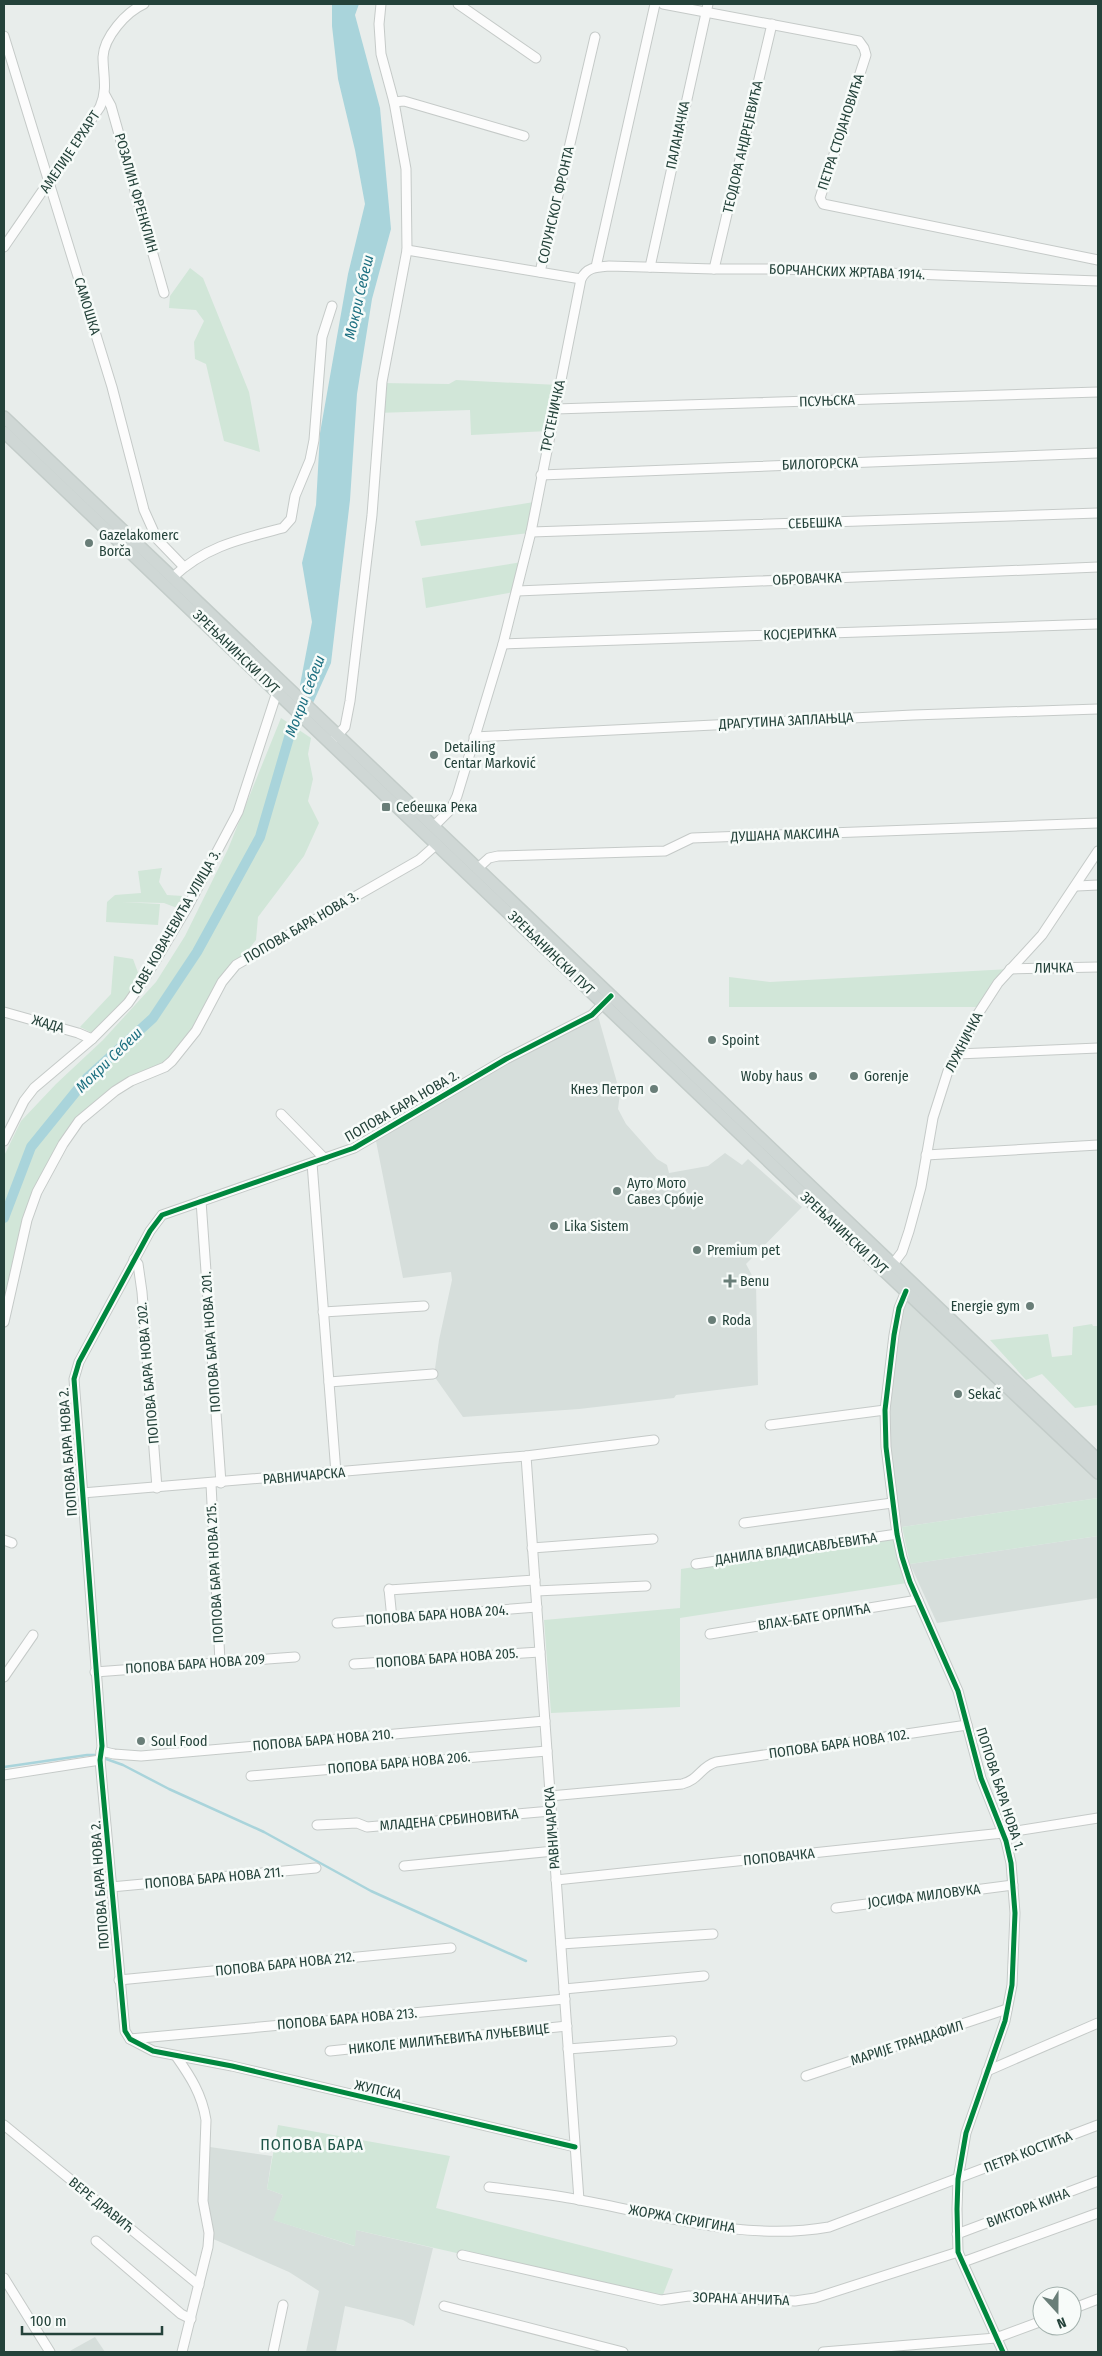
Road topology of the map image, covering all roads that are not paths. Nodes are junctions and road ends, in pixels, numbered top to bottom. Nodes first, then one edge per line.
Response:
1 (144, 4) edge
2 (381, 4) edge
3 (458, 4) edge
4 (656, 4) edge
5 (663, 4) edge
6 (706, 8) edge
7 (772, 24) junction
8 (4, 36) edge
9 (595, 37) dead end
10 (536, 58) dead end
11 (105, 95) junction
12 (394, 102) junction
13 (524, 136) dead end
14 (48, 184) junction
15 (4, 247) edge
16 (407, 250) junction
17 (1098, 260) edge
18 (596, 267) junction
19 (650, 267) junction
20 (714, 269) junction
21 (540, 272) junction
22 (581, 279) junction
23 (1098, 281) edge
24 (164, 293) dead end
25 (332, 306) dead end
26 (1098, 392) edge
27 (555, 409) junction
28 (4, 418) edge
29 (4, 432) edge
30 (1098, 453) edge
31 (541, 475) junction
32 (1098, 513) edge
33 (531, 532) junction
34 (1098, 566) edge
35 (184, 567) junction
36 (173, 577) junction
37 (517, 592) junction
38 (1098, 624) edge
39 (503, 644) junction
40 (277, 692) junction
41 (294, 701) junction
42 (1098, 709) edge
43 (474, 737) junction
44 (334, 739) junction
45 (1098, 823) edge
46 (434, 826) junction
47 (436, 844) junction
48 (1098, 851) edge
49 (478, 868) junction
50 (1098, 885) edge
51 (1077, 886) junction
52 (1098, 967) edge
53 (1010, 969) junction
54 (608, 1000) junction
55 (4, 1012) edge
56 (92, 1039) junction
57 (1098, 1048) edge
58 (957, 1054) junction
59 (281, 1114) dead end
60 (4, 1141) edge
61 (1098, 1145) edge
62 (926, 1155) junction
63 (325, 1159) junction
64 (312, 1163) junction
65 (201, 1201) junction
66 (134, 1259) junction
67 (893, 1264) junction
68 (906, 1291) junction
69 (424, 1306) dead end
70 (323, 1312) junction
71 (4, 1322) edge
72 (433, 1374) dead end
73 (329, 1382) junction
74 (885, 1410) junction
75 (770, 1425) dead end
76 (654, 1440) dead end
77 (526, 1456) junction
78 (1098, 1460) edge
79 (336, 1473) junction
80 (1098, 1473) edge
81 (221, 1483) junction
82 (210, 1484) junction
83 (157, 1488) junction
84 (82, 1493) junction
85 (892, 1503) junction
86 (744, 1523) dead end
87 (897, 1534) junction
88 (653, 1538) dead end
89 (532, 1548) junction
90 (696, 1564) dead end
91 (535, 1580) junction
92 (646, 1586) dead end
93 (536, 1591) junction
94 (918, 1600) junction
95 (537, 1607) junction
96 (392, 1619) junction
97 (337, 1623) dead end
98 (710, 1634) dead end
99 (33, 1635) dead end
100 (540, 1652) junction
101 (295, 1657) dead end
102 (220, 1662) junction
103 (354, 1664) dead end
104 (95, 1672) junction
105 (4, 1677) edge
106 (545, 1721) junction
107 (967, 1725) junction
108 (547, 1750) junction
109 (101, 1755) junction
110 (4, 1775) edge
111 (251, 1776) dead end
112 (550, 1796) junction
113 (551, 1811) junction
114 (1098, 1818) edge
115 (317, 1825) dead end
116 (1003, 1833) junction
117 (554, 1852) junction
118 (404, 1866) dead end
119 (316, 1868) dead end
120 (556, 1880) junction
121 (1013, 1885) junction
122 (111, 1887) junction
123 (836, 1908) dead end
124 (713, 1934) dead end
125 (561, 1944) junction
126 (451, 1948) dead end
127 (704, 1976) dead end
128 (119, 1980) junction
129 (564, 1989) junction
130 (565, 1999) junction
131 (1007, 2009) junction
132 (1098, 2023) edge
133 (567, 2026) junction
134 (130, 2039) junction
135 (672, 2041) dead end
136 (568, 2050) junction
137 (330, 2051) dead end
138 (176, 2056) junction
139 (987, 2071) junction
140 (806, 2076) dead end
141 (4, 2125) edge
142 (1098, 2125) edge
143 (575, 2147) junction
144 (958, 2179) junction
145 (1098, 2181) edge
146 (489, 2187) dead end
147 (579, 2200) junction
148 (1098, 2214) edge
149 (957, 2234) junction
150 (96, 2241) dead end
151 (958, 2252) junction
152 (462, 2255) dead end
153 (963, 2262) junction
154 (4, 2278) edge
155 (199, 2285) junction
156 (1098, 2299) edge
157 (283, 2305) dead end
158 (1082, 2305) edge
159 (444, 2306) dead end
160 (191, 2319) junction
161 (1032, 2325) edge
162 (996, 2338) junction
163 (50, 2352) edge
164 (182, 2352) edge
165 (273, 2352) edge
166 (623, 2352) edge
167 (823, 2352) edge
168 (1003, 2352) edge

1 - 11 street, АМЕЛИЈЕ ЕРХАРТ
2 - 12 street
3 - 10 street
4 - 18 street
5 - 6 street, ПЕТРА СТОЈАНОВИЋА
6 - 7 street, ПЕТРА СТОЈАНОВИЋА
6 - 19 street, ПАЛАНАЧКА
7 - 17 street, ПЕТРА СТОЈАНОВИЋА
7 - 20 street, ТЕОДОРА АНДРЕЈЕВИЋА
8 - 14 street, САМОШКА
9 - 21 street, СОЛУНСКОГ ФРОНТА
11 - 14 street, АМЕЛИЈЕ ЕРХАРТ
11 - 24 street, РОЗАЛИН ФРЕНКЛИН
12 - 13 street
12 - 16 street
14 - 15 street, АМЕЛИЈЕ ЕРХАРТ
14 - 35 street, САМОШКА
16 - 21 street, СОЛУНСКОГ ФРОНТА
16 - 44 street
18 - 19 street, БОРЧАНСКИХ ЖРТАВА 1914.
18 - 22 street
19 - 20 street, БОРЧАНСКИХ ЖРТАВА 1914.
20 - 23 street, БОРЧАНСКИХ ЖРТАВА 1914.
21 - 22 street
22 - 27 street, ТРСТЕНИЧКА
25 - 35 street
26 - 27 street, ПСУЊСКА
27 - 31 street, ТРСТЕНИЧКА
28 - 36 main road, ЗРЕЊАНИНСКИ ПУТ
29 - 40 main road, ЗРЕЊАНИНСКИ ПУТ
30 - 31 street, БИЛОГОРСКА
31 - 33 street, ТРСТЕНИЧКА
32 - 33 street, СЕБЕШКА
33 - 37 street, ТРСТЕНИЧКА
34 - 37 street, ОБРОВАЧКА
35 - 36 street
36 - 41 main road, ЗРЕЊАНИНСКИ ПУТ
37 - 39 street, ТРСТЕНИЧКА
38 - 39 street, КОСЈЕРИЋКА
39 - 43 street, ТРСТЕНИЧКА
40 - 41 main road, ЗРЕЊАНИНСКИ ПУТ
40 - 56 street, САВЕ КОВАЧЕВИЋА УЛИЦА 3.
41 - 44 main road, ЗРЕЊАНИНСКИ ПУТ
42 - 43 street, ДРАГУТИНА ЗАПЛАЊЦА
43 - 46 street, ТРСТЕНИЧКА
44 - 46 main road, ЗРЕЊАНИНСКИ ПУТ
44 - 47 main road, ЗРЕЊАНИНСКИ ПУТ
45 - 49 street, ДУШАНА МАКСИНА
46 - 49 main road, ЗРЕЊАНИНСКИ ПУТ
47 - 54 main road, ЗРЕЊАНИНСКИ ПУТ
47 - 71 street, ПОПОВА БАРА НОВА 3.
48 - 51 street, ЛУЖНИЧКА
49 - 54 main road, ЗРЕЊАНИНСКИ ПУТ
50 - 51 street
51 - 53 street, ЛУЖНИЧКА
52 - 53 street, ЛИЧКА
53 - 58 street, ЛУЖНИЧКА
54 - 63 street, ПОПОВА БАРА НОВА 2.
54 - 67 main road, ЗРЕЊАНИНСКИ ПУТ
54 - 68 main road, ЗРЕЊАНИНСКИ ПУТ
55 - 56 street, ЖАДА
56 - 60 street, САВЕ КОВАЧЕВИЋА УЛИЦА 3.
57 - 58 street
58 - 62 street, ЛУЖНИЧКА
59 - 63 street
61 - 62 street
62 - 67 street, ЛУЖНИЧКА
63 - 64 street, ПОПОВА БАРА НОВА 2.
64 - 65 street, ПОПОВА БАРА НОВА 2.
64 - 70 street
65 - 66 street, ПОПОВА БАРА НОВА 2.
65 - 81 street, ПОПОВА БАРА НОВА 201.
66 - 83 street, ПОПОВА БАРА НОВА 202.
66 - 84 street, ПОПОВА БАРА НОВА 2.
67 - 78 main road, ЗРЕЊАНИНСКИ ПУТ
68 - 74 street, ПОПОВА БАРА НОВА 1.
68 - 80 main road, ЗРЕЊАНИНСКИ ПУТ
69 - 70 street
70 - 73 street
72 - 73 street
73 - 79 street
74 - 75 street
74 - 85 street, ПОПОВА БАРА НОВА 1.
76 - 77 street, РАВНИЧАРСКА
77 - 79 street, РАВНИЧАРСКА
77 - 89 street, РАВНИЧАРСКА
79 - 81 street, РАВНИЧАРСКА
81 - 82 street, РАВНИЧАРСКА
82 - 83 street, РАВНИЧАРСКА
82 - 102 street, ПОПОВА БАРА НОВА 215.
83 - 84 street, РАВНИЧАРСКА
84 - 104 street, ПОПОВА БАРА НОВА 2.
85 - 86 street
85 - 87 street, ПОПОВА БАРА НОВА 1.
87 - 90 street, ДАНИЛА ВЛАДИСАВЉЕВИЋА
87 - 94 street, ПОПОВА БАРА НОВА 1.
88 - 89 street
89 - 91 street, РАВНИЧАРСКА
91 - 93 street, РАВНИЧАРСКА
91 - 96 street
92 - 93 street
93 - 95 street, РАВНИЧАРСКА
94 - 98 street, ВЛАХ-БАТЕ ОРЛИЋА
94 - 107 street, ПОПОВА БАРА НОВА 1.
95 - 96 street, ПОПОВА БАРА НОВА 204.
95 - 100 street, РАВНИЧАРСКА
96 - 97 street, ПОПОВА БАРА НОВА 204.
99 - 105 street
100 - 103 street, ПОПОВА БАРА НОВА 205.
100 - 106 street, РАВНИЧАРСКА
101 - 102 street, ПОПОВА БАРА НОВА 209
102 - 104 street, ПОПОВА БАРА НОВА 209
104 - 109 street, ПОПОВА БАРА НОВА 2.
106 - 108 street, РАВНИЧАРСКА
106 - 109 street, ПОПОВА БАРА НОВА 210.
107 - 112 street, ПОПОВА БАРА НОВА 102.
107 - 116 street, ПОПОВА БАРА НОВА 1.
108 - 111 street, ПОПОВА БАРА НОВА 206.
108 - 112 street, РАВНИЧАРСКА
109 - 110 street, ПОПОВА БАРА НОВА 210.
109 - 122 street, ПОПОВА БАРА НОВА 2.
112 - 113 street, РАВНИЧАРСКА
113 - 115 street, МЛАДЕНА СРБИНОВИЋА
113 - 117 street, РАВНИЧАРСКА
114 - 116 street, ПОПОВАЧКА
116 - 120 street, ПОПОВАЧКА
116 - 121 street, ПОПОВА БАРА НОВА 1.
117 - 118 street
117 - 120 street, РАВНИЧАРСКА
119 - 122 street, ПОПОВА БАРА НОВА 211.
120 - 125 street, РАВНИЧАРСКА
121 - 123 street, ЈОСИФА МИЛОВУКА
121 - 131 street, ПОПОВА БАРА НОВА 1.
122 - 128 street, ПОПОВА БАРА НОВА 2.
124 - 125 street
125 - 129 street, РАВНИЧАРСКА
126 - 128 street, ПОПОВА БАРА НОВА 212.
127 - 129 street
128 - 134 street, ПОПОВА БАРА НОВА 2.
129 - 130 street, РАВНИЧАРСКА
130 - 133 street, РАВНИЧАРСКА
130 - 134 street, ПОПОВА БАРА НОВА 213.
131 - 139 street, ПОПОВА БАРА НОВА 1.
131 - 140 street, МАРИЈЕ ТРАНДАФИЛ
132 - 139 street
133 - 136 street, РАВНИЧАРСКА
133 - 137 street, НИКОЛЕ МИЛИЋЕВИЋА ЛУЊЕВИЦЕ
134 - 138 street
135 - 136 street
136 - 143 street, РАВНИЧАРСКА
138 - 143 street, ЖУПСКА
138 - 155 street
139 - 144 street, ПОПОВА БАРА НОВА 1.
141 - 155 street, ВЕРЕ ДРАВИЋ
142 - 144 street, ПЕТРА КОСТИЋА
143 - 147 street, РАВНИЧАРСКА
144 - 147 street, ЖОРЖА СКРИГИНА
144 - 149 street, ПОПОВА БАРА НОВА 1.
145 - 149 street, ВИКТОРА КИНА
146 - 147 street, ЖОРЖА СКРИГИНА
148 - 153 street
149 - 151 street, ПОПОВА БАРА НОВА 1.
150 - 160 street
151 - 152 street, ЗОРАНА АНЧИЋА
151 - 153 street, ПОПОВА БАРА НОВА 1.
153 - 162 street, ПОПОВА БАРА НОВА 1.
154 - 163 street
155 - 160 street
156 - 158 street
157 - 165 street
159 - 166 street
160 - 164 street
161 - 162 street
162 - 167 street
162 - 168 street, ПОПОВА БАРА НОВА 1.

